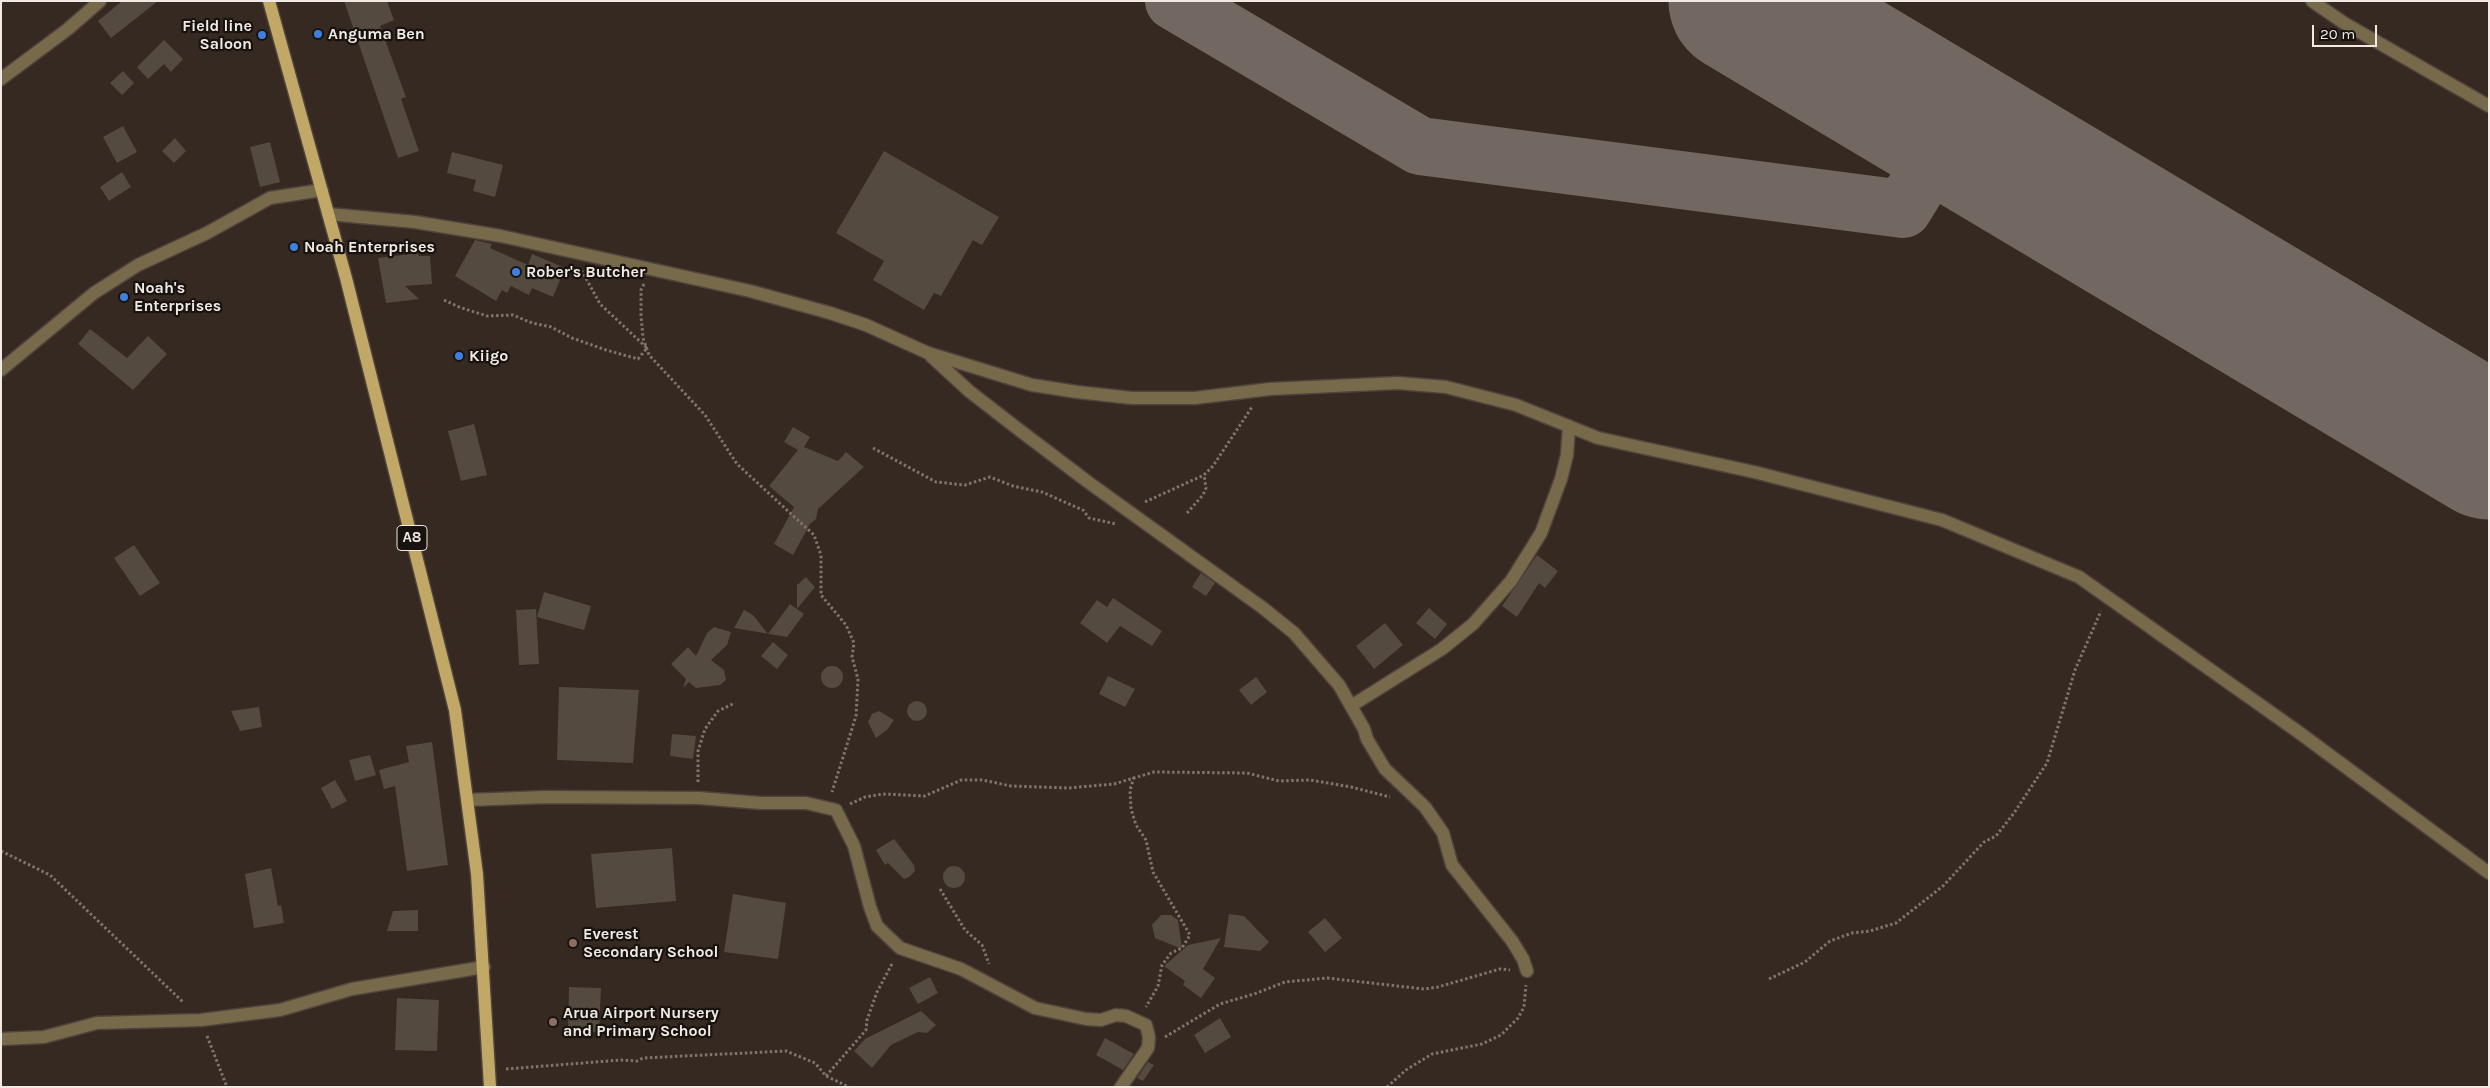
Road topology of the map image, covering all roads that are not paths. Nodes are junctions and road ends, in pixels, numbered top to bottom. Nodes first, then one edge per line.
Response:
1 (100, 1) edge
2 (269, 1) edge
3 (2312, 1) edge
4 (1, 79) edge
5 (2489, 106) edge
6 (322, 190) junction
7 (328, 214) junction
8 (928, 352) junction
9 (1, 370) edge
10 (1569, 426) junction
11 (1351, 706) junction
12 (468, 800) junction
13 (2489, 873) edge
14 (484, 967) junction
15 (1526, 971) road end
16 (1, 1039) edge
17 (490, 1087) edge
18 (1120, 1087) edge

1 - 4 street
2 - 6 main road, A8
3 - 5 street
6 - 7 main road, A8
6 - 9 street
7 - 8 street
7 - 12 main road, A8
8 - 10 street
8 - 11 street
10 - 11 street
10 - 13 street
11 - 15 street
12 - 14 main road, A8
12 - 18 street
14 - 16 street
14 - 17 main road, A8

